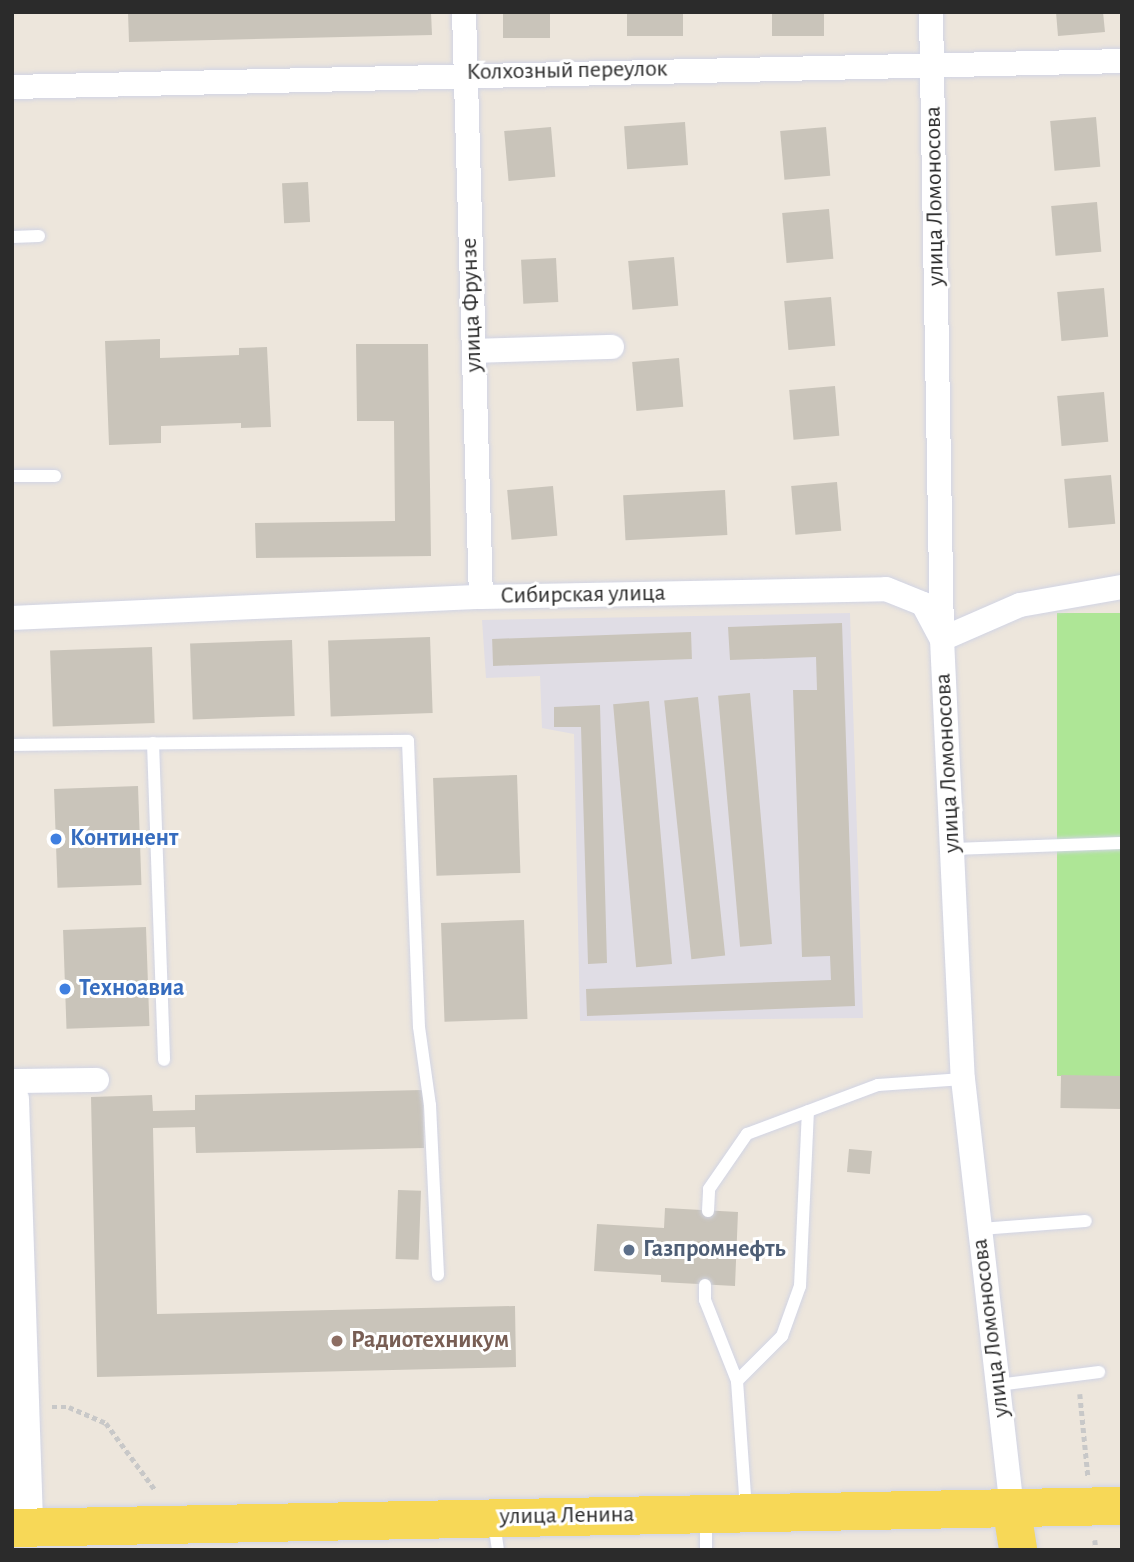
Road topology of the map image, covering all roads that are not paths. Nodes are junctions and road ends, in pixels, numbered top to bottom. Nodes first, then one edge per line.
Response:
1 (464, 12) edge
2 (931, 12) edge
3 (1122, 61) edge
4 (932, 62) junction
5 (465, 74) junction
6 (12, 87) edge
7 (39, 236) dead end
8 (12, 237) edge
9 (612, 347) dead end
10 (474, 351) junction
11 (55, 476) dead end
12 (12, 477) edge
13 (1122, 587) edge
14 (481, 597) junction
15 (12, 618) edge
16 (942, 639) junction
17 (153, 743) junction
18 (12, 745) edge
19 (1122, 844) edge
20 (952, 849) junction
21 (164, 1060) dead end
22 (963, 1079) junction
23 (97, 1080) dead end
24 (12, 1082) edge
25 (12, 1099) edge
26 (808, 1111) junction
27 (708, 1211) dead end
28 (1086, 1221) dead end
29 (980, 1229) junction
30 (438, 1275) dead end
31 (705, 1285) dead end
32 (1099, 1372) dead end
33 (737, 1381) junction
34 (998, 1385) junction
35 (1107, 1507) edge
36 (1013, 1511) junction
37 (747, 1514) junction
38 (19, 1527) edge
39 (706, 1531) edge
40 (495, 1534) edge
41 (1018, 1550) edge

1 - 5 street, улица Фрунзе
2 - 4 street, улица Ломоносова
3 - 4 street, Колхозный переулок
4 - 5 street, Колхозный переулок
4 - 16 street, улица Ломоносова
5 - 6 street, Колхозный переулок
5 - 10 street, улица Фрунзе
7 - 8 lane
9 - 10 street
10 - 14 street, улица Фрунзе
11 - 12 lane
13 - 16 street
14 - 15 street, Сибирская улица
14 - 16 street, Сибирская улица
16 - 20 street, улица Ломоносова
17 - 18 lane
17 - 21 lane
17 - 30 lane
19 - 20 lane
20 - 22 street, улица Ломоносова
22 - 26 lane
22 - 29 street, улица Ломоносова
23 - 24 street
25 - 38 street
26 - 27 lane
26 - 33 lane
28 - 29 lane
29 - 34 street, улица Ломоносова
31 - 33 lane
32 - 34 lane
33 - 37 lane
34 - 36 street, улица Ломоносова
35 - 36 main road, улица Ленина
36 - 37 main road, улица Ленина
36 - 41 main road
37 - 39 main road, улица Ленина
38 - 40 main road, улица Ленина
39 - 40 main road, улица Ленина

